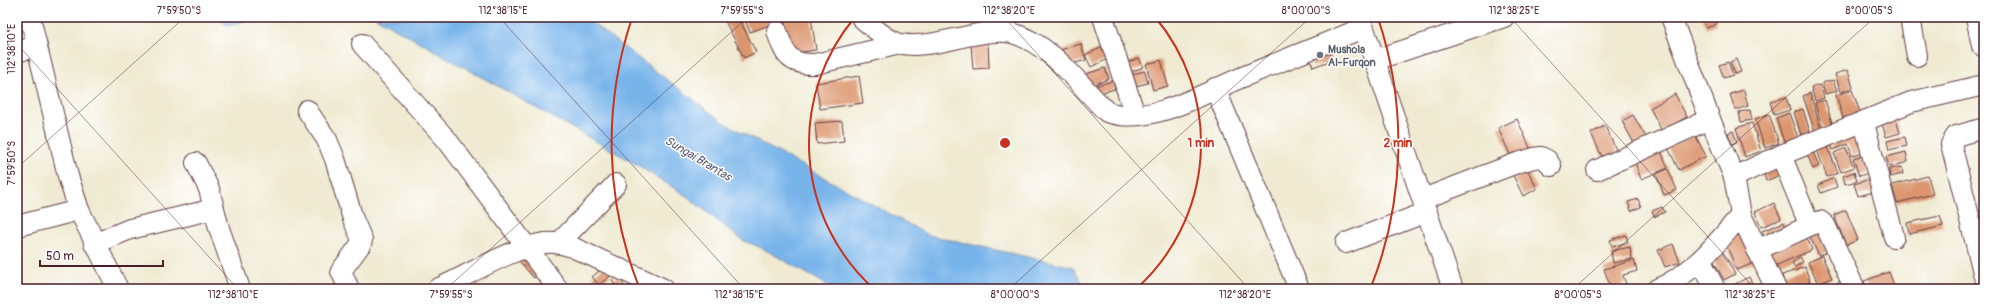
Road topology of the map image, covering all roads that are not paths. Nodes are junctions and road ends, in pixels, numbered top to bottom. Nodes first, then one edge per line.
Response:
1 (30, 17) edge
2 (861, 17) edge
3 (1103, 17) edge
4 (1504, 17) edge
5 (1671, 17) edge
6 (1910, 17) edge
7 (1976, 17) edge
8 (1362, 23) edge
9 (777, 31) dead end
10 (362, 44) dead end
11 (900, 44) junction
12 (36, 46) junction
13 (1982, 46) dead end
14 (17, 52) edge
15 (1917, 56) dead end
16 (1375, 60) junction
17 (1984, 85) edge
18 (1215, 88) junction
19 (307, 110) dead end
20 (1135, 115) junction
21 (1710, 119) junction
22 (1864, 122) junction
23 (1984, 128) edge
24 (1781, 155) junction
25 (196, 163) dead end
26 (1551, 166) dead end
27 (1597, 170) dead end
28 (1734, 177) junction
29 (616, 184) dead end
30 (1425, 205) junction
31 (214, 209) junction
32 (79, 210) junction
33 (1741, 215) junction
34 (1809, 224) junction
35 (17, 226) edge
36 (1894, 237) dead end
37 (559, 243) junction
38 (1346, 243) dead end
39 (94, 244) junction
40 (528, 247) junction
41 (1757, 250) junction
42 (1700, 261) junction
43 (1984, 276) edge
44 (462, 284) edge
45 (344, 288) edge
46 (118, 289) edge
47 (240, 289) edge
48 (437, 289) edge
49 (558, 289) edge
50 (664, 289) edge
51 (1299, 289) edge
52 (1453, 289) edge
53 (1657, 289) edge
54 (1715, 289) edge
55 (1776, 289) edge
56 (1855, 289) edge

1 - 12 street
2 - 11 street
3 - 20 street
4 - 16 street
5 - 21 street
6 - 15 street
7 - 13 street
8 - 16 street
8 - 18 street
9 - 11 street
10 - 40 street
11 - 20 street
12 - 14 street
12 - 32 street
16 - 30 street
17 - 22 street
18 - 20 street
18 - 51 street
19 - 45 street
21 - 27 street
21 - 28 street
22 - 24 street
22 - 36 street
23 - 43 street
24 - 28 street
24 - 34 street
25 - 31 street
26 - 30 street
28 - 33 street
29 - 37 street
30 - 38 street
30 - 52 street
31 - 39 street
31 - 47 street
32 - 35 street
32 - 39 street
33 - 41 street
33 - 42 street
34 - 41 street
34 - 56 street
37 - 40 street
37 - 50 street
39 - 46 street
40 - 44 street
40 - 49 street
41 - 55 street
42 - 53 street
42 - 54 street
44 - 48 street

